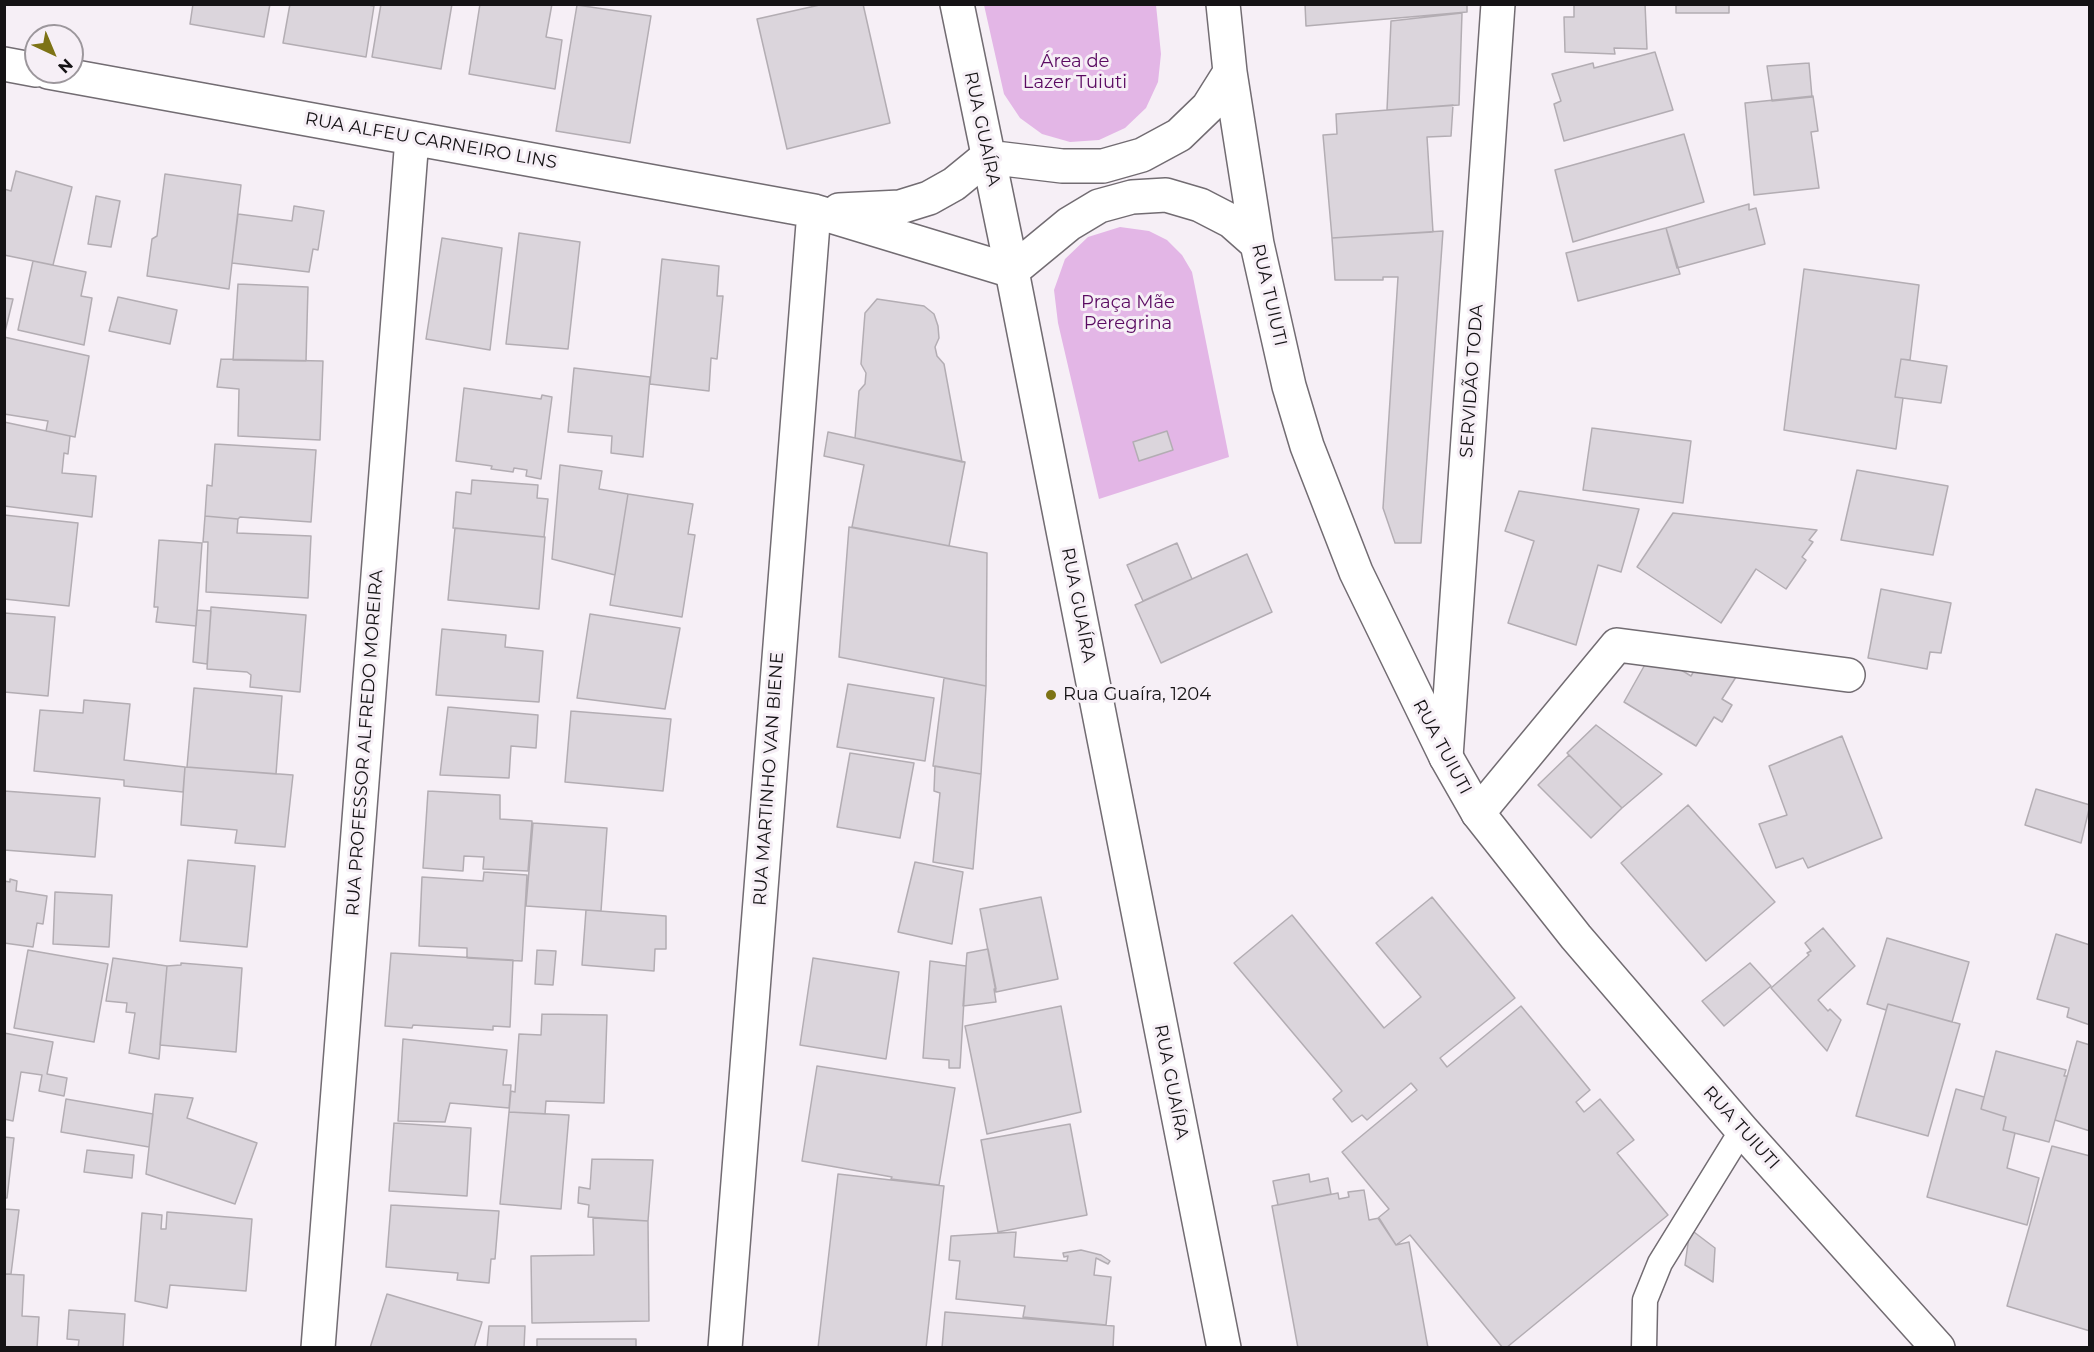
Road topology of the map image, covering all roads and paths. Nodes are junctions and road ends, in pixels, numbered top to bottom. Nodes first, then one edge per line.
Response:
1 (957, 4) edge
2 (1223, 4) edge
3 (1498, 4) edge
4 (4, 64) edge
5 (24, 68) edge
6 (1230, 72) junction
7 (84, 79) edge
8 (412, 138) junction
9 (987, 157) junction
10 (814, 211) junction
11 (1257, 244) junction
12 (1012, 271) junction
13 (1848, 675) dead end
14 (1446, 758) junction
15 (1478, 813) junction
16 (1742, 1130) junction
17 (318, 1347) edge
18 (724, 1347) edge
19 (1224, 1347) edge
20 (1644, 1347) edge
21 (1938, 1347) edge

1 - 9 street, RUA GUAÍRA
2 - 6 street, RUA TUIUTI
3 - 14 street, SERVIDÃO TODA
4 - 5 street
6 - 9 street
6 - 11 street, RUA TUIUTI
7 - 8 street, RUA ALFEU CARNEIRO LINS
8 - 10 street, RUA ALFEU CARNEIRO LINS
8 - 17 street, RUA PROFESSOR ALFREDO MOREIRA
9 - 10 street, RUA ALFEU CARNEIRO LINS
9 - 12 street, RUA GUAÍRA
10 - 12 street, RUA ALFEU CARNEIRO LINS
10 - 18 street, RUA MARTINHO VAN BIENE
11 - 12 street
11 - 14 street, RUA TUIUTI
12 - 19 street, RUA GUAÍRA
13 - 15 street
14 - 15 street, RUA TUIUTI
15 - 16 street, RUA TUIUTI
16 - 20 lane
16 - 21 street, RUA TUIUTI

